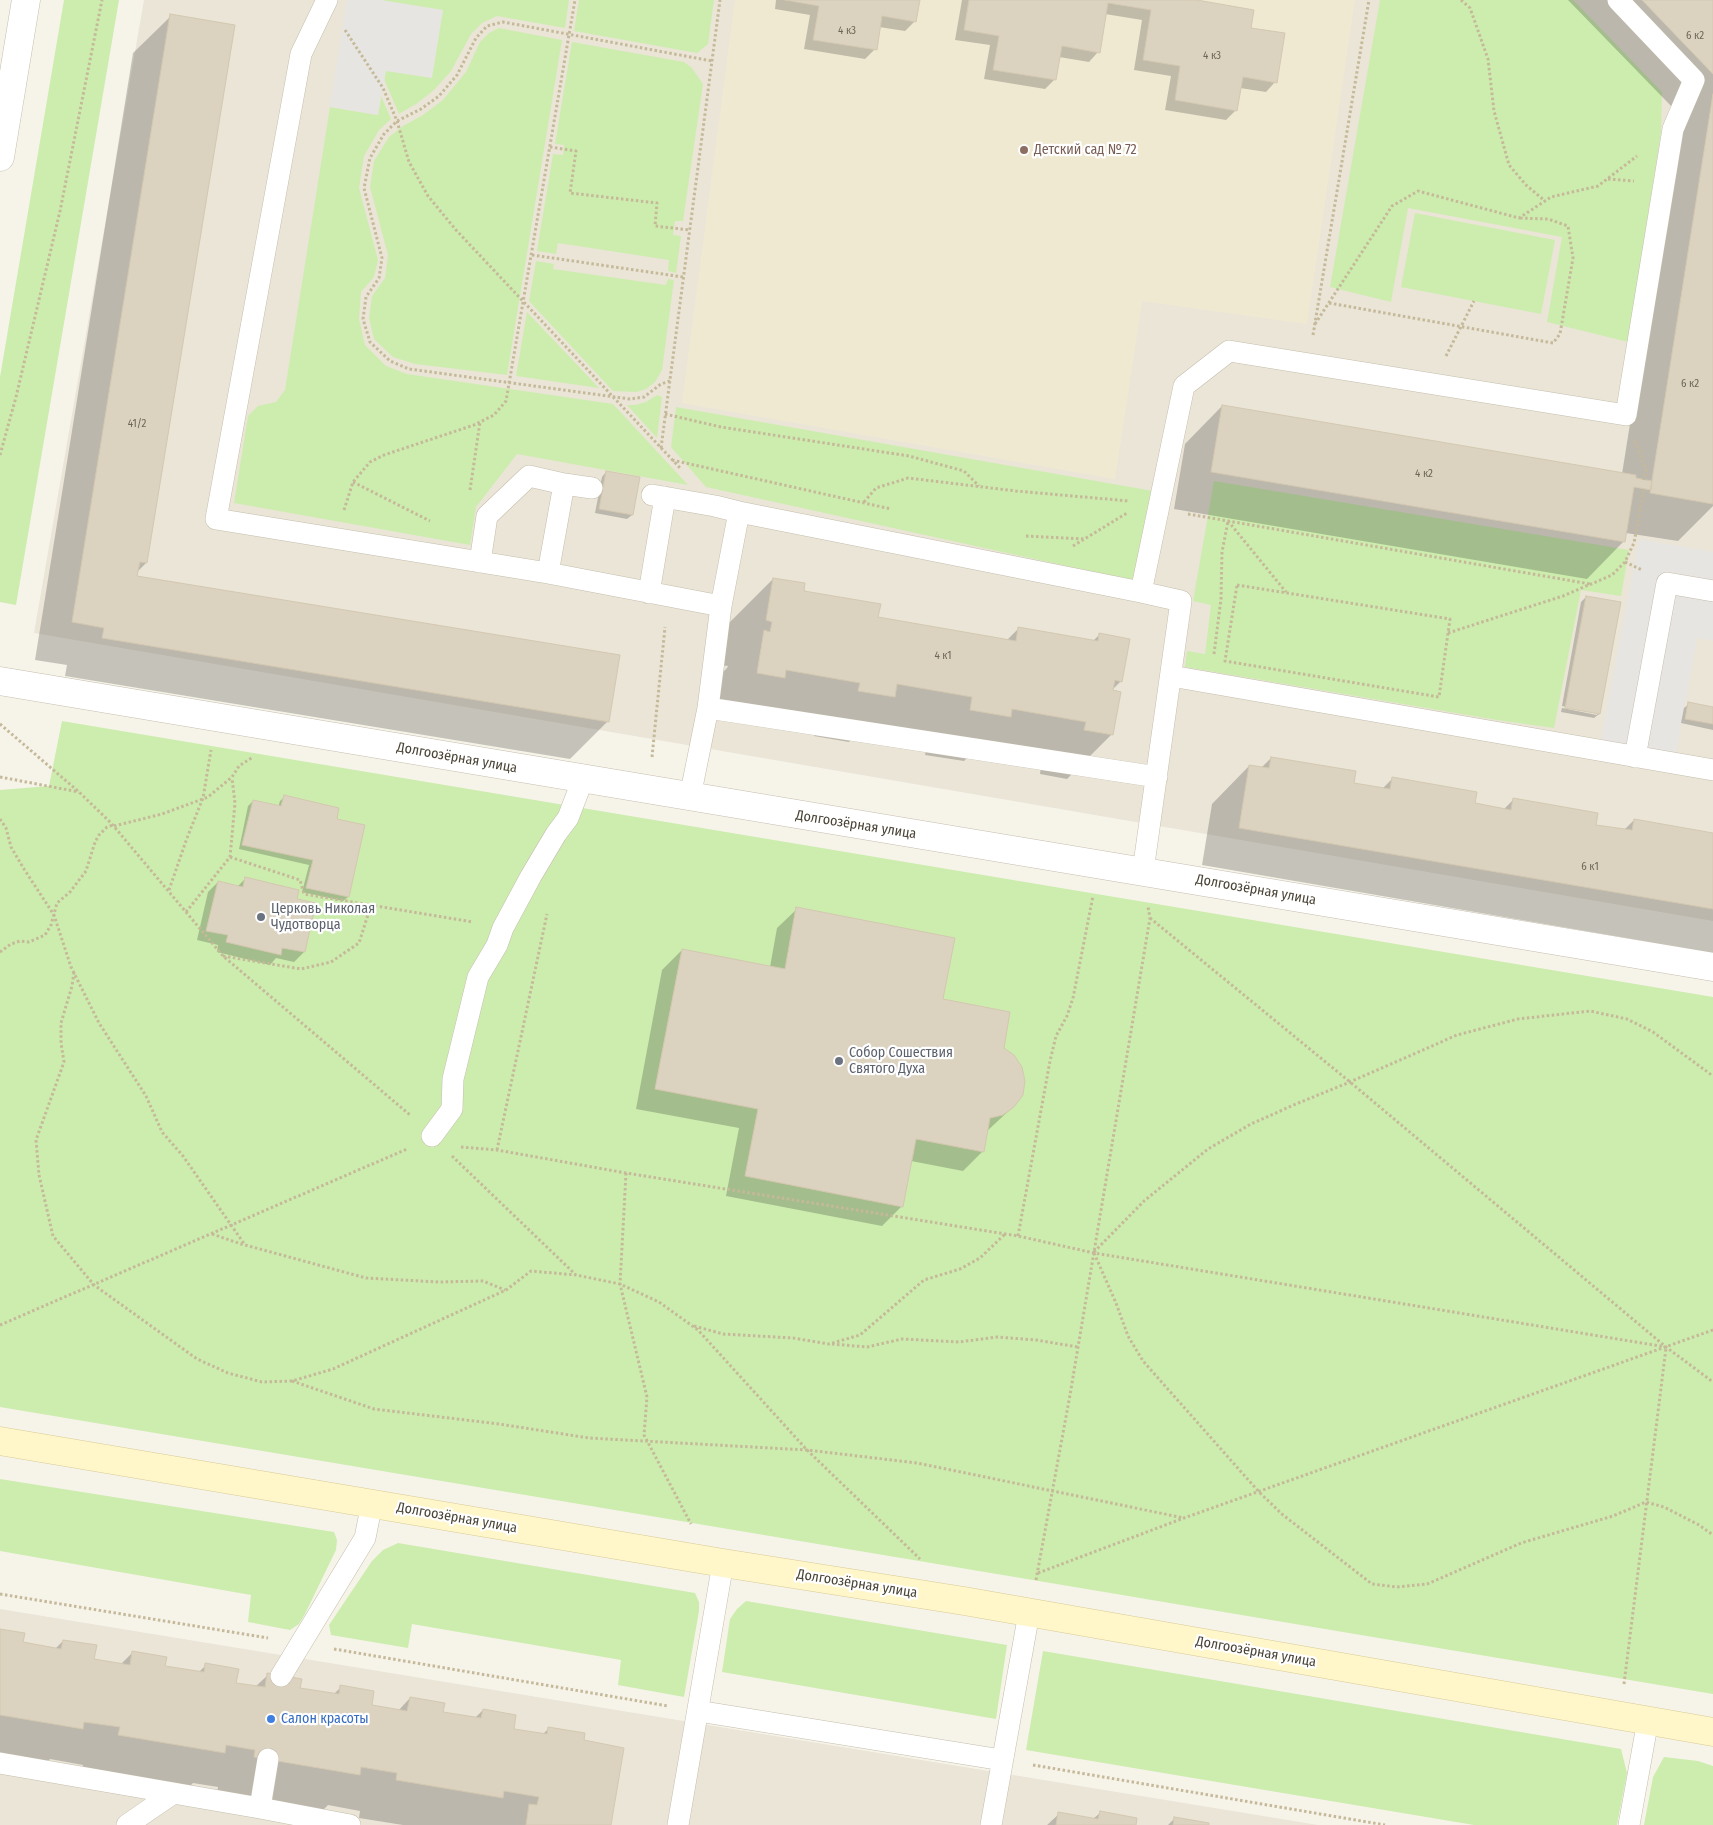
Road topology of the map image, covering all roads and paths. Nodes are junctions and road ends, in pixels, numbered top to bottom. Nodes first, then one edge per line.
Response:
1 (26, 0) edge
2 (102, 0) edge
3 (575, 0) edge
4 (720, 0) edge
5 (1369, 0) edge
6 (1461, 0) edge
7 (1618, 0) edge
8 (324, 1) edge
9 (569, 34) junction
10 (712, 61) junction
11 (397, 121) junction
12 (1674, 129) junction
13 (550, 148) junction
14 (0, 157) edge
15 (1545, 201) junction
16 (1519, 218) junction
17 (690, 230) junction
18 (532, 255) junction
19 (683, 277) junction
20 (524, 301) junction
21 (1474, 301) dead end
22 (1329, 303) junction
23 (1315, 324) junction
24 (1461, 327) junction
25 (1308, 364) junction
26 (670, 381) junction
27 (510, 382) junction
28 (1432, 384) junction
29 (614, 398) junction
30 (665, 414) junction
31 (1626, 415) junction
32 (480, 422) junction
33 (661, 448) junction
34 (0, 455) edge
35 (672, 460) junction
36 (1644, 480) dead end
37 (353, 482) junction
38 (564, 484) junction
39 (979, 487) junction
40 (592, 488) dead end
41 (1644, 489) dead end
42 (468, 499) dead end
43 (1155, 501) junction
44 (864, 502) junction
45 (715, 506) junction
46 (892, 509) dead end
47 (739, 512) junction
48 (1228, 521) junction
49 (438, 525) dead end
50 (839, 532) junction
51 (1021, 536) dead end
52 (334, 538) junction
53 (1085, 539) junction
54 (480, 562) junction
55 (1034, 570) junction
56 (548, 573) junction
57 (1590, 584) junction
58 (1713, 591) edge
59 (1140, 592) junction
60 (1287, 592) junction
61 (658, 594) junction
62 (721, 606) junction
63 (1448, 633) junction
64 (1212, 662) dead end
65 (1171, 676) junction
66 (0, 681) edge
67 (708, 708) junction
68 (214, 717) junction
69 (0, 724) edge
70 (652, 757) dead end
71 (1635, 757) junction
72 (1713, 770) edge
73 (0, 777) edge
74 (1157, 777) junction
75 (582, 780) junction
76 (80, 792) junction
77 (203, 798) junction
78 (690, 798) junction
79 (0, 819) edge
80 (113, 826) junction
81 (230, 858) junction
82 (1099, 864) junction
83 (1143, 871) junction
84 (169, 890) junction
85 (371, 905) junction
86 (549, 905) dead end
87 (186, 912) junction
88 (54, 915) junction
89 (1150, 918) junction
90 (503, 928) junction
91 (0, 952) edge
92 (223, 956) junction
93 (1713, 967) edge
94 (74, 972) junction
95 (1713, 1076) edge
96 (1350, 1082) junction
97 (437, 1141) junction
98 (497, 1150) junction
99 (626, 1172) junction
100 (230, 1225) junction
101 (211, 1234) junction
102 (1005, 1234) junction
103 (1018, 1236) junction
104 (245, 1245) junction
105 (1094, 1253) junction
106 (576, 1275) junction
107 (620, 1284) junction
108 (94, 1285) junction
109 (506, 1290) junction
110 (0, 1325) edge
111 (691, 1325) junction
112 (1713, 1330) edge
113 (829, 1344) junction
114 (1078, 1347) junction
115 (1666, 1347) junction
116 (292, 1381) junction
117 (1713, 1382) edge
118 (0, 1440) edge
119 (647, 1442) junction
120 (807, 1450) junction
121 (1053, 1492) junction
122 (1259, 1492) junction
123 (1646, 1502) junction
124 (372, 1503) junction
125 (1184, 1518) junction
126 (1713, 1535) edge
127 (921, 1560) dead end
128 (724, 1563) junction
129 (1038, 1573) junction
130 (0, 1594) edge
131 (1029, 1613) junction
132 (301, 1644) junction
133 (281, 1676) dead end
134 (698, 1711) junction
135 (1620, 1715) junction
136 (1648, 1720) junction
137 (1713, 1732) edge
138 (268, 1759) dead end
139 (1002, 1760) junction
140 (0, 1763) edge
141 (172, 1794) junction
142 (260, 1808) junction
143 (127, 1825) edge
144 (349, 1825) edge
145 (678, 1825) edge
146 (991, 1825) edge
147 (1385, 1825) edge
148 (1629, 1825) edge

1 - 14 street
2 - 34 path
3 - 9 path
4 - 10 path
5 - 23 path
6 - 15 path
7 - 12 lane
8 - 11 path
8 - 52 lane
9 - 10 path
9 - 11 path
9 - 13 path
10 - 17 path
11 - 20 path
11 - 27 path
12 - 15 path
12 - 31 lane
13 - 17 path
13 - 18 path
15 - 16 path
16 - 22 path
16 - 24 path
17 - 19 path
18 - 19 path
18 - 20 path
19 - 26 path
20 - 27 path
20 - 29 path
21 - 24 path
22 - 23 path
22 - 24 path
23 - 25 path
24 - 28 path
25 - 28 lane
25 - 43 lane
26 - 29 path
26 - 30 path
27 - 29 path
27 - 32 path
28 - 31 lane
29 - 33 path
30 - 33 path
30 - 39 path
31 - 36 path
32 - 37 path
32 - 42 path
33 - 35 path
35 - 44 path
35 - 45 path
37 - 49 path
37 - 52 path
38 - 40 lane
38 - 54 lane
38 - 56 lane
39 - 43 path
39 - 44 path
41 - 57 path
43 - 48 path
43 - 53 path
43 - 59 lane
44 - 46 path
44 - 50 path
45 - 47 lane
45 - 61 lane
47 - 50 lane
47 - 62 lane
48 - 57 path
48 - 60 path
48 - 64 path
50 - 55 lane
51 - 53 path
52 - 54 lane
53 - 55 path
54 - 56 lane
55 - 59 lane
56 - 61 lane
57 - 63 path
58 - 71 lane
59 - 65 lane
60 - 63 path
60 - 63 path
61 - 62 lane
61 - 70 path
62 - 67 lane
65 - 71 lane
65 - 74 lane
66 - 68 street, Долгоозёрная улица
67 - 74 lane
67 - 78 lane
68 - 75 street, Долгоозёрная улица
68 - 77 path
69 - 76 path
71 - 72 lane
73 - 76 path
74 - 83 lane
75 - 78 street, Долгоозёрная улица
75 - 90 lane
76 - 80 path
77 - 80 path
77 - 81 path
77 - 84 path
78 - 82 street, Долгоозёрная улица
79 - 88 path
80 - 84 path
80 - 88 path
81 - 85 path
81 - 87 path
82 - 83 street, Долгоозёрная улица
82 - 103 path
83 - 89 path
83 - 93 street, Долгоозёрная улица
84 - 87 path
85 - 90 path
85 - 92 path
86 - 98 path
87 - 92 path
88 - 91 path
88 - 94 path
89 - 96 path
89 - 105 path
90 - 97 lane
92 - 97 path
94 - 100 path
94 - 108 path
95 - 96 path
96 - 105 path
96 - 115 path
97 - 98 path
97 - 100 path
97 - 106 path
98 - 99 path
99 - 102 path
99 - 107 path
100 - 101 path
100 - 104 path
101 - 104 path
101 - 108 path
102 - 103 path
102 - 113 path
103 - 105 path
104 - 109 path
105 - 114 path
105 - 115 path
105 - 122 path
106 - 107 path
106 - 109 path
107 - 111 path
107 - 119 path
108 - 110 path
108 - 116 path
109 - 116 path
111 - 113 path
111 - 120 path
112 - 115 path
113 - 114 path
114 - 121 path
115 - 117 path
115 - 122 path
115 - 123 path
116 - 119 path
118 - 124 main road, Долгоозёрная улица
119 - 120 path
119 - 128 path
120 - 121 path
120 - 127 path
121 - 125 path
121 - 129 path
122 - 123 path
122 - 125 path
123 - 126 path
123 - 135 path
124 - 128 main road, Долгоозёрная улица
124 - 132 lane
125 - 129 path
128 - 131 main road, Долгоозёрная улица
128 - 134 lane
129 - 131 path
130 - 132 path
131 - 135 main road, Долгоозёрная улица
131 - 139 lane
132 - 133 lane
132 - 134 path
134 - 139 lane
134 - 145 lane
135 - 136 main road, Долгоозёрная улица
136 - 137 main road, Долгоозёрная улица
136 - 148 lane
138 - 142 lane
139 - 146 lane
139 - 147 path
140 - 141 lane
141 - 142 lane
141 - 143 lane
142 - 144 lane

